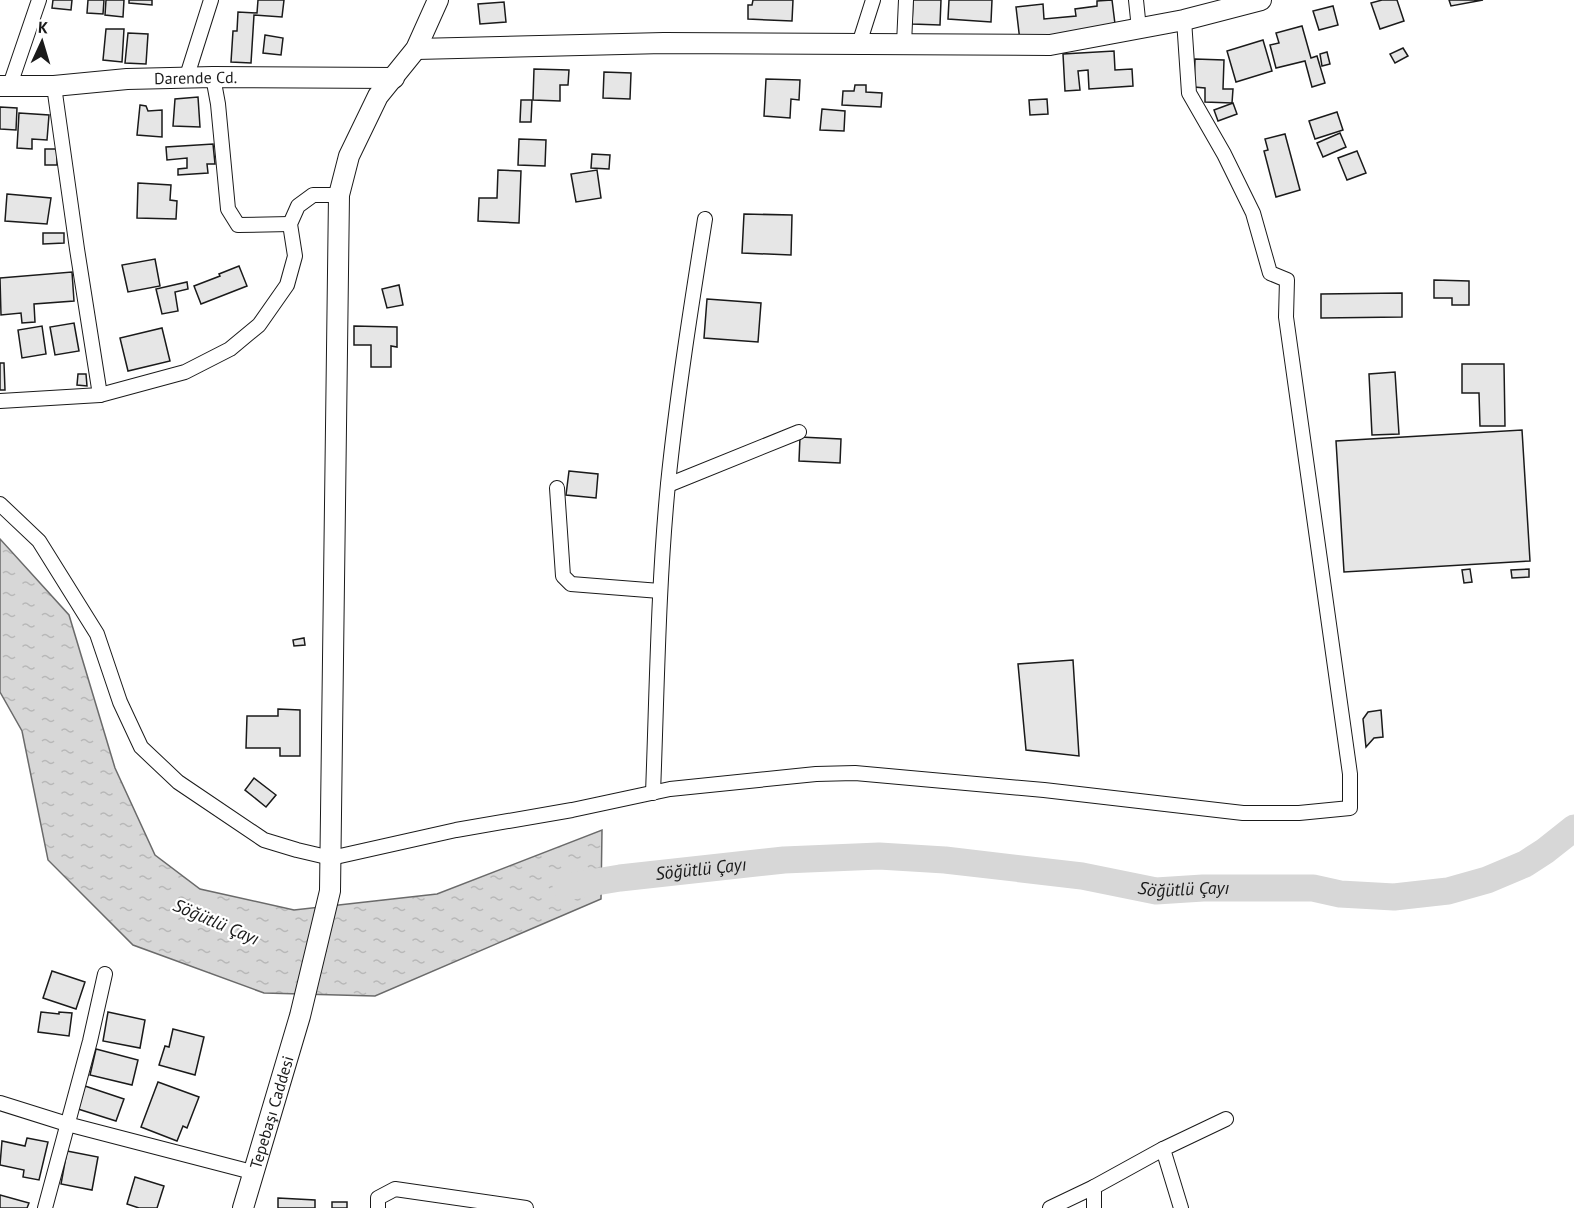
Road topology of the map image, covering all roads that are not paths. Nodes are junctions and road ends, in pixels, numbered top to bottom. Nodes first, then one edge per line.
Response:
1 (39, 0) edge
2 (211, 0) edge
3 (873, 0) edge
4 (906, 0) edge
5 (1136, 0) edge
6 (1261, 0) edge
7 (436, 1) edge
8 (1184, 20) junction
9 (1139, 29) junction
10 (859, 44) junction
11 (904, 44) junction
12 (417, 49) junction
13 (213, 77) junction
14 (394, 78) junction
15 (186, 79) junction
16 (5, 86) edge
17 (54, 86) junction
18 (339, 195) junction
19 (705, 219) dead end
20 (290, 224) junction
21 (100, 395) junction
22 (0, 401) edge
23 (799, 432) dead end
24 (668, 485) junction
25 (557, 488) dead end
26 (0, 504) edge
27 (660, 591) junction
28 (653, 793) junction
29 (331, 858) junction
30 (105, 974) dead end
31 (0, 1103) edge
32 (1226, 1119) dead end
33 (67, 1124) junction
34 (1163, 1149) junction
35 (252, 1172) junction
36 (1094, 1187) junction
37 (45, 1208) edge
38 (243, 1208) edge
39 (378, 1208) edge
40 (526, 1208) edge
41 (1050, 1208) edge
42 (1094, 1208) edge
43 (1180, 1208) edge

1 - 16 street
2 - 15 street
3 - 10 street
4 - 11 street
5 - 9 street
6 - 8 main road
7 - 12 main road, Tepebaşı Caddesi
8 - 9 main road
8 - 28 street
9 - 11 main road
10 - 11 main road
10 - 12 main road
12 - 14 main road, Tepebaşı Caddesi
13 - 14 main road, Darende Cd.
13 - 15 main road, Darende Cd.
13 - 20 street
14 - 18 main road, Tepebaşı Caddesi
15 - 17 main road, Darende Cd.
16 - 17 main road, Darende Cd.
17 - 21 street
18 - 20 street
18 - 29 main road, Tepebaşı Caddesi
19 - 24 street
20 - 21 street
21 - 22 street
23 - 24 street
24 - 27 street
25 - 27 street
26 - 29 street
27 - 28 street
28 - 29 street
29 - 35 main road, Tepebaşı Caddesi
30 - 33 street
31 - 33 street
32 - 34 street
33 - 35 street
33 - 37 street
34 - 36 street
34 - 43 street
35 - 38 main road, Tepebaşı Caddesi
36 - 41 street
36 - 42 street
39 - 40 street

